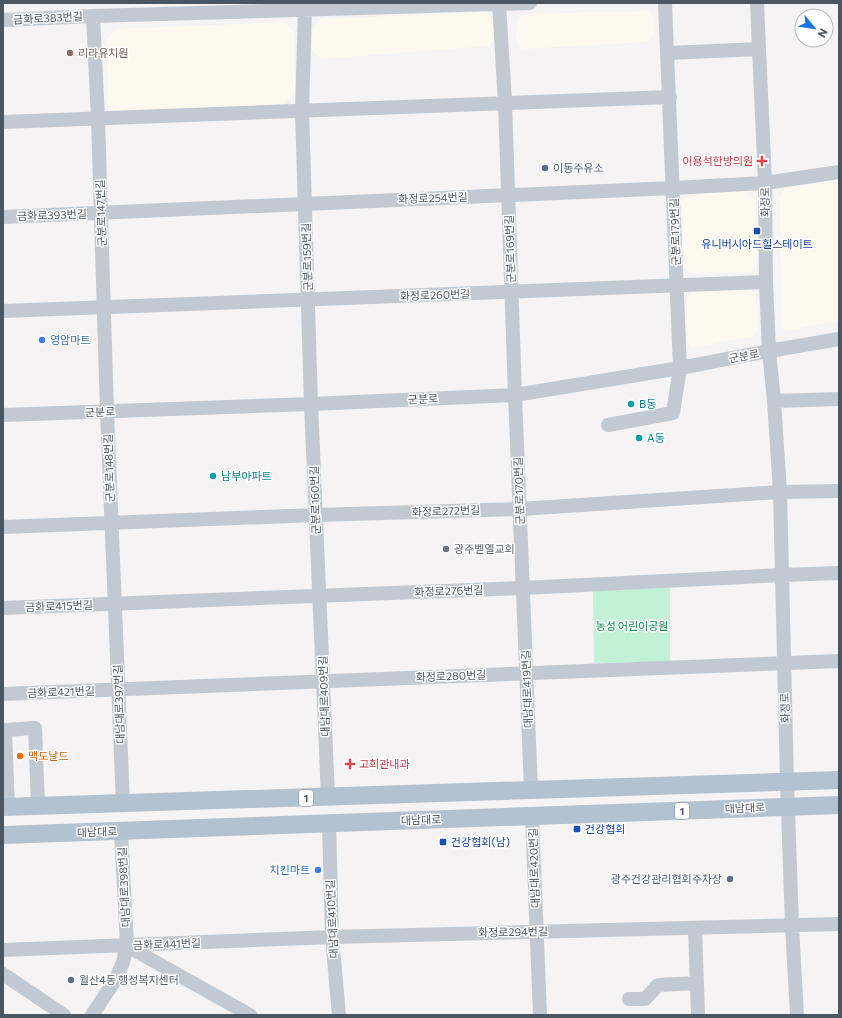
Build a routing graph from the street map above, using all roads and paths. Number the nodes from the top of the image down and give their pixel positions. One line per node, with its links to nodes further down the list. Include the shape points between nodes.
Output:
1 (530, 3): 4 (street, 금화로383번길)
2 (665, 3): 9 (street, 군분로179번길)
3 (757, 3): 8 (street, 화정로)
4 (499, 4): 5 (street, 금화로383번길); 11 (street, 군분로169번길)
5 (305, 9): 6 (street, 금화로383번길); 12 (street, 군분로159번길)
6 (93, 16): 7 (street, 금화로383번길); 13 (street, 군분로147번길)
7 (3, 20)
8 (759, 49): 9 (street); 16 (street, 화정로)
9 (668, 53): 10 (street, 군분로179번길)
10 (670, 97): 11 (street); 17 (street, 군분로179번길)
11 (505, 103): 12 (street); 18 (street, 군분로169번길)
12 (302, 111): 13 (street); 19 (street, 군분로159번길)
13 (98, 119): 14 (street); 20 (street, 군분로147번길)
14 (3, 122)
15 (839, 172): 16 (street, 화정로254번길)
16 (765, 183): 17 (street, 화정로254번길); 22 (street, 화정로)
17 (673, 188): 18 (street, 화정로254번길); 23 (street, 군분로179번길)
18 (508, 195): 19 (street, 화정로254번길); 24 (street, 군분로169번길)
19 (306, 204): 20 (street, 화정로254번길); 25 (street, 군분로159번길)
20 (101, 213): 21 (street, 금화로393번길); 26 (street, 군분로147번길)
21 (3, 217)
22 (766, 282): 23 (street, 화정로260번길); 29 (street, 화정로)
23 (677, 286): 24 (street, 화정로260번길); 30 (street, 군분로179번길)
24 (511, 292): 25 (street, 화정로260번길); 31 (street, 군분로169번길)
25 (309, 300): 26 (street, 화정로260번길); 34 (street, 군분로159번길)
26 (104, 307): 27 (street); 35 (street, 군분로147번길)
27 (3, 311)
28 (839, 339): 29 (street, 군분로)
29 (769, 351): 30 (street, 군분로); 33 (street, 화정로)
30 (680, 368): 31 (street, 군분로); 37 (street, 군분로179번길, via 673,413)
31 (515, 395): 34 (street, 군분로); 40 (street, 군분로170번길)
32 (839, 399): 33 (street)
33 (774, 401): 39 (street, 화정로)
34 (311, 404): 35 (street, 군분로); 41 (street, 군분로160번길)
35 (107, 412): 36 (street, 군분로); 42 (street, 군분로148번길)
36 (3, 415)
37 (608, 425)
38 (839, 491): 39 (street, 화정로272번길)
39 (780, 492): 40 (street, 화정로272번길); 45 (street, 화정로)
40 (520, 509): 41 (street, 화정로272번길); 46 (street, 군분로170번길)
41 (316, 515): 42 (street, 화정로272번길); 47 (street, 군분로160번길)
42 (112, 523): 43 (street); 48 (street, 군분로148번길)
43 (3, 528)
44 (839, 573): 45 (street, 화정로276번길)
45 (782, 574): 46 (street, 화정로276번길); 51 (street, 화정로)
46 (523, 588): 47 (street, 화정로276번길); 52 (street, 대남대로419번길)
47 (320, 596): 48 (street, 화정로276번길); 53 (street, 대남대로409번길)
48 (115, 604): 49 (street, 금화로415번길); 54 (street, 대남대로397번길)
49 (3, 608)
50 (839, 661): 51 (street, 화정로280번길)
51 (784, 663): 52 (street, 화정로280번길); 57 (street, 화정로)
52 (526, 674): 53 (street, 화정로280번길); 58 (street, 대남대로419번길)
53 (323, 681): 54 (street, 화정로280번길); 59 (street, 대남대로409번길)
54 (118, 689): 55 (street, 금화로421번길); 60 (street, 대남대로397번길)
55 (3, 694)
56 (839, 780): 57 (main road, 1)
57 (787, 781): 58 (main road, 1); 63 (street, 화정로)
58 (531, 790): 59 (main road, 1)
59 (328, 797): 60 (main road, 1)
60 (123, 804): 62 (main road, 1)
61 (839, 805): 63 (main road, 대남대로 / 1)
62 (38, 806): 64 (main road, 1); 64 (street, via 35,728 5,730)
63 (788, 806): 65 (main road, 대남대로 / 1); 70 (street, 화정로)
64 (5, 807)
65 (532, 816): 66 (main road, 대남대로 / 1); 72 (street, 대남대로420번길)
66 (329, 824): 67 (main road, 대남대로 / 1); 73 (street, 대남대로410번길)
67 (121, 831): 68 (main road, 대남대로 / 1); 74 (street, 대남대로398번길)
68 (3, 835)
69 (839, 924): 70 (street, 화정로294번길)
70 (792, 926): 71 (street, 화정로294번길); 85 (street, 화정로)
71 (694, 928): 72 (street, 화정로294번길); 77 (street)
72 (537, 931): 73 (street, 화정로294번길); 83 (street, 대남대로420번길)
73 (332, 937): 74 (street, 금화로441번길); 82 (street, 대남대로410번길)
74 (127, 945): 75 (street, 금화로441번길); 80 (street, 대남대로398번길, via 116,979); 81 (street)
75 (3, 950)
76 (3, 974): 79 (street)
77 (697, 983): 78 (street, via 658,985 645,999); 84 (street)
78 (629, 999)
79 (64, 1015)
80 (92, 1015)
81 (250, 1015)
82 (339, 1015)
83 (540, 1015)
84 (698, 1015)
85 (797, 1015)

